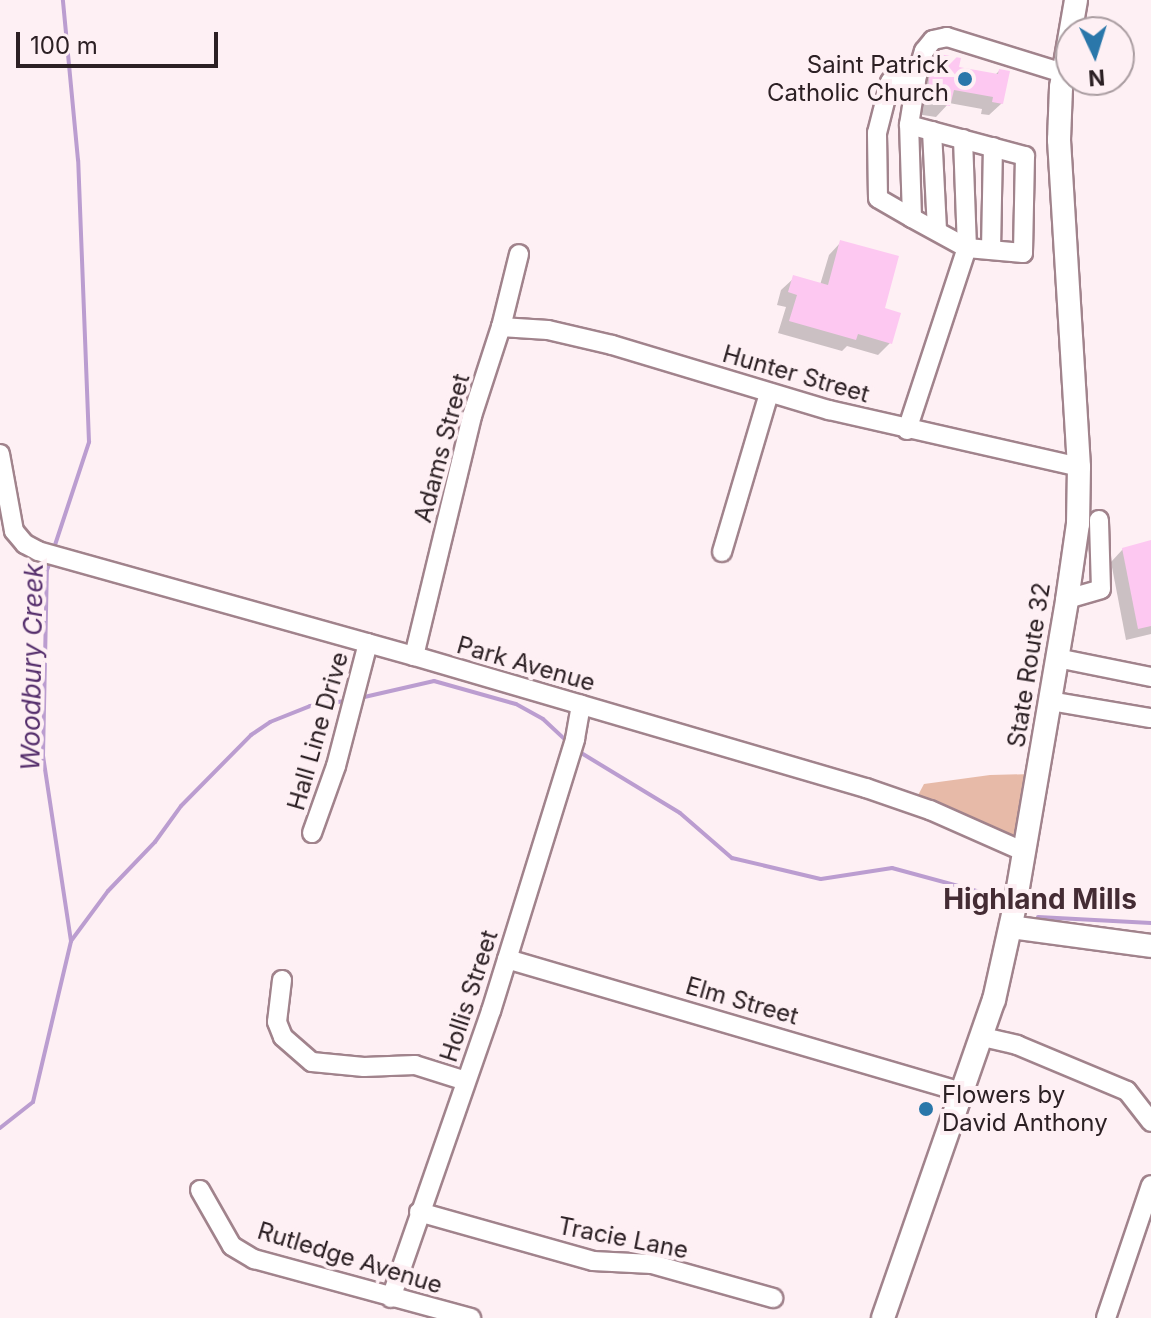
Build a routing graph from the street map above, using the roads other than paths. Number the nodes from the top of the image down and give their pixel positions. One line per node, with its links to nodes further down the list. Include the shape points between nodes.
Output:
1 (1055, 71): 2 (street, via 947,37 933,40 924,51)
2 (917, 75): 4 (street); 8 (street, via 895,76 890,82 877,133 878,198)
3 (1062, 96): 17 (main road, State Route 32, via 1059,140)
4 (909, 125): 5 (street); 8 (street)
5 (932, 131): 6 (street); 9 (street)
6 (963, 139): 7 (street); 10 (street)
7 (993, 147): 11 (street); 11 (street, via 1025,156 1023,253)
8 (912, 218): 9 (street)
9 (937, 230): 10 (street)
10 (967, 248): 11 (street); 15 (street)
11 (991, 250)
12 (519, 254): 13 (street, Adams Street)
13 (501, 327): 14 (street, Hunter Street, via 548,330 612,345); 22 (street, Adams Street, via 472,416)
14 (769, 393): 15 (street, Hunter Street); 19 (street)
15 (907, 430): 17 (street, Hunter Street)
16 (0, 454): 21 (street, Park Avenue, via 14,531 38,551)
17 (1079, 467): 20 (main road, State Route 32, via 1078,524)
18 (1099, 520): 20 (street, via 1101,589)
19 (722, 552)
20 (1067, 599): 23 (main road, State Route 32)
21 (368, 643): 22 (street, Park Avenue); 28 (street, Hall Line Drive)
22 (414, 656): 26 (street, Park Avenue)
23 (1057, 658): 24 (street); 25 (main road, State Route 32)
24 (1151, 677)
25 (1050, 701): 27 (street); 29 (main road, State Route 32)
26 (581, 705): 29 (street, Park Avenue, via 866,788); 32 (street, Hollis Street)
27 (1151, 718)
28 (312, 833)
29 (1025, 852): 30 (main road, State Route 32)
30 (1011, 927): 31 (main road); 34 (main road, State Route 32)
31 (1151, 946)
32 (507, 959): 35 (street, Hollis Street); 36 (street, Elm Street)
33 (282, 980): 35 (street, via 277,1022 283,1037 312,1062 415,1065)
34 (983, 1037): 36 (main road, State Route 32); 37 (street, via 1017,1045 1127,1091)
35 (466, 1081): 40 (street, Hollis Street)
36 (963, 1092): 44 (main road, State Route 32)
37 (1151, 1122)
38 (1151, 1185): 45 (street)
39 (200, 1190): 41 (street, Rutledge Avenue, via 232,1246 254,1259)
40 (419, 1212): 41 (street, Hollis Street); 42 (street, Tracie Lane, via 572,1256 652,1264)
41 (391, 1298): 43 (street, Rutledge Avenue)
42 (773, 1298)
43 (471, 1318)
44 (883, 1318)
45 (1106, 1318)

